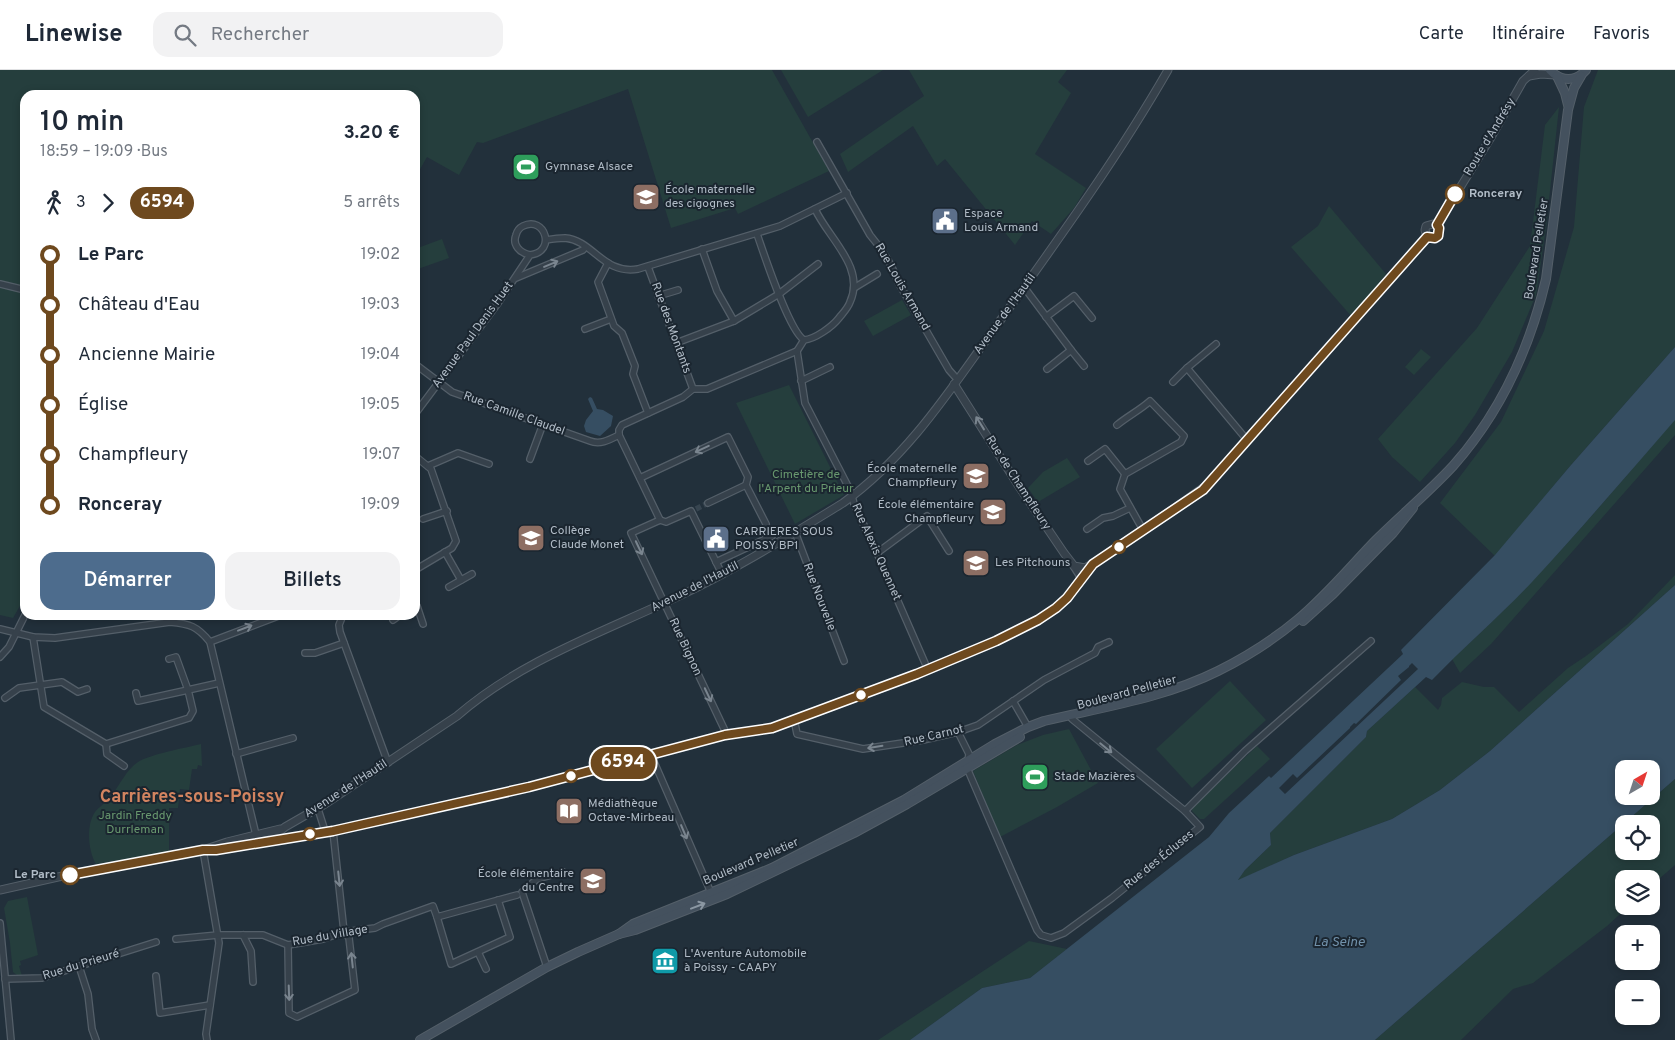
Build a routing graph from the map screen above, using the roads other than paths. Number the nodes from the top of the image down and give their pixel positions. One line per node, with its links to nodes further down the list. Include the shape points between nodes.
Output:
1 (1168, 70): 22 (street, Avenue de l'Hautil, via 1118,153)
2 (1535, 70): 5 (street, Route d'Andrésy)
3 (1583, 73): 4 (main road, via 1569,79); 6 (main road, Boulevard Pelletier, via 1574,88)
4 (1554, 74): 5 (street); 6 (main road, Boulevard Pelletier, via 1566,93)
5 (1528, 76): 52 (street, Route d'Andrésy, via 1437,225 1438,236 1427,237)
6 (1568, 110): 63 (main road, Boulevard Pelletier, via 1546,279 1526,345 1506,389 1484,425)
7 (818, 142): 8 (street, Rue Louis Armand)
8 (847, 193): 9 (street); 44 (street, Rue Louis Armand, via 870,235 894,269 898,282)
9 (815, 209): 10 (street); 21 (street, via 846,257)
10 (757, 234): 13 (street); 25 (street)
11 (546, 240): 12 (street, via 566,238); 14 (street, Avenue Paul Denis Huet, via 542,249); 14 (street, via 539,227 529,224 520,228 515,237 516,246)
12 (585, 247): 15 (street); 19 (street, one-way to 12)
13 (702, 249): 17 (street); 30 (street, via 716,291)
14 (530, 255): 19 (street, Avenue Paul Denis Huet)
15 (608, 263): 17 (street, via 629,271); 29 (street, via 598,282)
16 (818, 264): 25 (street)
17 (648, 267): 26 (street, Rue des Montants)
18 (877, 274): 21 (street)
19 (516, 278): 43 (street, Avenue Paul Denis Huet)
20 (0, 284): 23 (street)
21 (854, 288): 32 (street, via 850,303 836,322)
22 (1024, 288): 27 (street); 44 (street, Avenue de l'Hautil)
23 (20, 289)
24 (678, 290): 26 (street)
25 (779, 294): 30 (street); 32 (street, via 798,335)
26 (658, 296): 33 (street, Rue des Montants)
27 (1046, 317): 28 (street, via 1074,296); 35 (street)
28 (1092, 318)
29 (611, 319): 31 (street); 48 (street, via 622,332)
30 (734, 321): 33 (street)
31 (585, 329)
32 (804, 340): 36 (street)
33 (676, 343): 46 (street, Rue des Montants)
34 (1216, 344): 40 (street)
35 (1071, 350): 37 (street); 41 (street)
36 (797, 351): 42 (street, Rue Alexis Quennet); 46 (street, via 707,389)
37 (1084, 366)
38 (830, 367): 42 (street)
39 (420, 368): 43 (street, Rue Camille Claudel)
40 (1187, 368): 45 (street); 52 (street)
41 (1047, 369)
42 (801, 381): 61 (street, Rue Alexis Quennet, via 805,404)
43 (439, 382): 47 (street, Avenue Paul Denis Huet); 49 (street, Rue Camille Claudel, via 452,392)
44 (956, 382): 61 (street, Avenue de l'Hautil, via 898,456); 77 (street, Rue de Champfleury, one-way to 44, via 1020,488)
45 (1173, 382)
46 (693, 389): 48 (street)
47 (420, 407)
48 (648, 413): 51 (street, via 622,425)
49 (543, 424): 51 (street, Rue Camille Claudel, via 596,443); 54 (street)
50 (1117, 425): 58 (street, via 1150,401 1184,436 1182,442)
51 (619, 435): 59 (street)
52 (1246, 440): 70 (street, Route d'Andrésy, via 1203,490)
53 (420, 460): 57 (street)
54 (530, 460)
55 (1088, 461): 58 (street, via 1105,449)
56 (489, 464): 57 (street, via 458,453)
57 (428, 466): 65 (street)
58 (1125, 474): 64 (street, via 1120,489)
59 (640, 478): 60 (street, one-way to 59, via 748,477 728,437); 67 (street)
60 (746, 484): 62 (street); 68 (street)
61 (852, 497): 71 (street, Avenue de l'Hautil); 75 (street, Rue Alexis Quennet)
62 (708, 503)
63 (1416, 504): 111 (main road, Boulevard Pelletier, via 1409,516 1315,612 1247,660 1220,675 1166,696); 112 (main road, Boulevard Pelletier, via 1404,512 1300,617 1244,657 1193,683 1165,693)
64 (1130, 508): 69 (street, via 1103,518); 70 (street)
65 (447, 511): 66 (street); 74 (street, via 456,541)
66 (423, 519)
67 (660, 520): 76 (street, via 666,522 693,510); 85 (street, Rue Bignon, one-way to 85, via 631,533)
68 (766, 524)
69 (1087, 529)
70 (1143, 530): 78 (street, Route d'Andrésy)
71 (795, 532): 72 (street, Avenue de l'Hautil); 101 (street, Rue Nouvelle)
72 (775, 544): 76 (street, Avenue de l'Hautil, via 771,534); 81 (street, Avenue de l'Hautil)
73 (949, 551): 75 (street, via 927,516)
74 (445, 552): 79 (street); 82 (street)
75 (877, 553): 102 (street, Rue Alexis Quennet)
76 (716, 562): 81 (street)
77 (1072, 564): 78 (street, via 1081,568); 83 (street)
78 (1091, 565): 83 (street, Route d'Andrésy)
79 (420, 567)
80 (472, 574): 82 (street)
81 (722, 574): 85 (street, Avenue de l'Hautil)
82 (462, 580): 84 (street)
83 (1080, 580): 102 (street, Route d'Andrésy, via 1064,601 1038,620)
84 (449, 587)
85 (664, 603): 114 (street, Rue Bignon, one-way to 114); 119 (street, Avenue de l'Hautil, via 523,671 476,699 457,716)
86 (420, 615): 90 (street)
87 (22, 620): 92 (street)
88 (258, 620): 95 (street, one-way to 88)
89 (341, 620): 97 (street, via 339,625)
90 (423, 624)
91 (0, 629): 92 (street)
92 (16, 632): 93 (street); 99 (street)
93 (33, 637): 95 (street, via 55,638 170,622 187,624 202,632); 104 (street)
94 (1371, 641): 123 (street, Rue des Écluses, via 1246,751)
95 (210, 642): 103 (street)
96 (1108, 642): 109 (street, Rue Carnot)
97 (344, 643): 98 (street); 119 (street)
98 (305, 653)
99 (0, 657)
100 (169, 659): 106 (street, via 176,657)
101 (844, 661)
102 (928, 670): 110 (street, Route d'Andrésy)
103 (219, 683): 106 (street); 117 (street)
104 (40, 684): 105 (street, via 62,682 78,692); 108 (street, via 19,688); 116 (street, via 44,707)
105 (87, 689)
106 (188, 690): 107 (street, via 138,701); 116 (street, via 193,711 189,718)
107 (136, 693)
108 (6, 698)
109 (1013, 701): 112 (street); 113 (street, Rue Carnot, via 978,724)
110 (794, 719): 113 (street, Rue Carnot, one-way to 110, via 863,749 797,734); 114 (street, Route d'Andrésy, via 772,728)
111 (1072, 719): 120 (main road, Boulevard Pelletier, via 1030,732); 123 (street, one-way to 123)
112 (1028, 727): 120 (main road, Boulevard Pelletier, via 995,744)
113 (958, 732): 120 (street, Rue des Écluses, via 969,754)
114 (727, 735): 118 (street, Route d'Andrésy)
115 (293, 738): 117 (street)
116 (106, 744): 121 (street, via 107,754)
117 (236, 754): 126 (street)
118 (651, 755): 125 (street, Route d'Andrésy, via 529,787); 132 (street, one-way to 132)
119 (388, 763): 122 (street, Avenue de l'Hautil)
120 (967, 765): 123 (street, Rue des Écluses, via 1037,930 1051,938 1064,933 1112,898 1200,827); 132 (main road, Boulevard Pelletier, via 854,833 746,886)
121 (124, 766)
122 (318, 809): 124 (street, Avenue de l'Hautil); 125 (street)
123 (1185, 811)
124 (285, 827): 126 (street); 127 (street)
125 (329, 831): 127 (street, Route d'Andrésy); 136 (street, one-way to 136)
126 (256, 836): 128 (street)
127 (268, 841): 128 (street, Route d'Andrésy)
128 (203, 850): 130 (street); 137 (street)
129 (563, 872): 144 (street, via 537,879 522,892)
130 (0, 890)
131 (518, 895): 133 (street)
132 (712, 896): 144 (main road, Boulevard Pelletier)
133 (498, 900): 134 (street); 142 (street, via 510,937)
134 (437, 917): 136 (street, Rue du Village, via 433,906 375,928); 142 (street, via 451,964)
135 (0, 923): 147 (street)
136 (344, 932): 141 (street, Rue du Village); 141 (street, one-way to 136, via 290,1013 296,1017 354,990 349,938)
137 (218, 935): 138 (street, Rue du Village); 139 (street, Rue du Village); 149 (street)
138 (243, 935): 141 (street, Rue du Village, via 263,935); 148 (street, via 251,951)
139 (176, 939)
140 (156, 942): 143 (street, Rue du Prieuré)
141 (288, 945)
142 (478, 952): 145 (street)
143 (79, 966): 147 (street, Rue du Prieuré, via 42,978); 151 (street, via 88,994)
144 (547, 968): 153 (main road, Boulevard Pelletier)
145 (486, 969)
146 (156, 976): 149 (street, via 160,1013)
147 (5, 979): 150 (street)
148 (252, 982)
149 (210, 1005): 152 (street)
150 (11, 1040)
151 (96, 1040)
152 (207, 1040)
153 (420, 1040)

